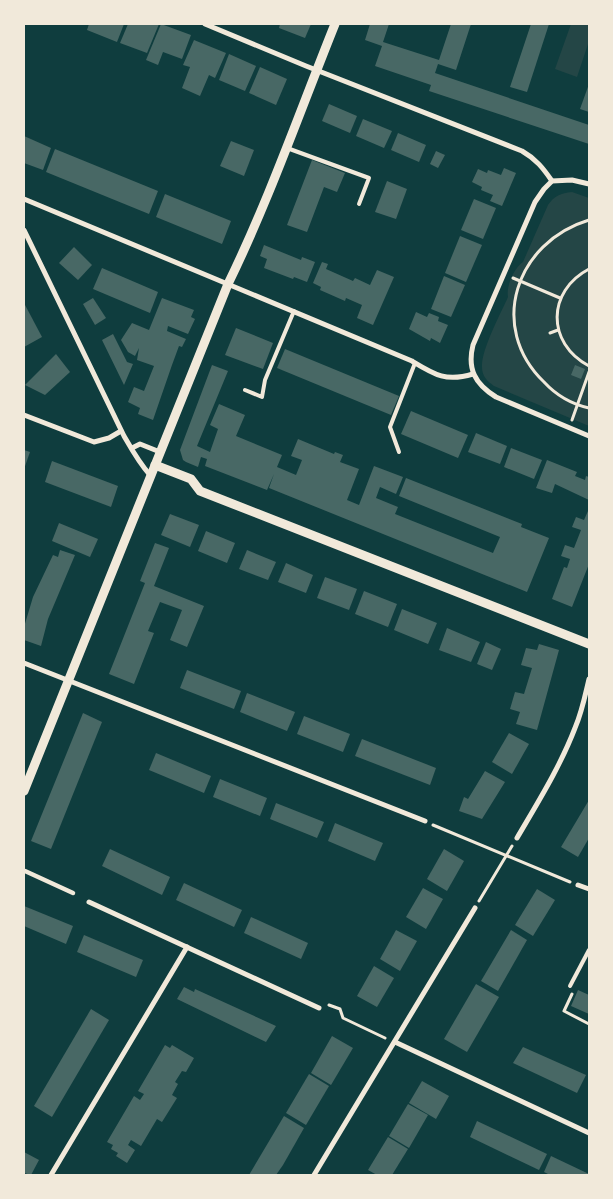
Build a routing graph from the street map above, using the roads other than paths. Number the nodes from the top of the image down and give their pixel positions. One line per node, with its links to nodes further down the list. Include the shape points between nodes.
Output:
1 (204, 24): 3 (street)
2 (334, 24): 3 (street)
3 (316, 71): 4 (street); 5 (street, via 522,151 542,165)
4 (287, 148): 8 (lane, via 369,178); 10 (street)
5 (552, 181): 6 (street, via 572,180); 13 (street, via 535,202 472,345 470,361)
6 (589, 184)
7 (24, 199): 10 (street)
8 (359, 204)
9 (24, 230): 16 (street)
10 (228, 284): 11 (street); 19 (street)
11 (294, 311): 12 (street); 14 (lane, via 265,380 262,397)
12 (415, 363): 13 (street, via 449,378); 20 (lane, via 390,427)
13 (473, 374): 17 (street, via 496,397)
14 (245, 390)
15 (24, 415): 16 (street, via 94,442)
16 (121, 431): 18 (street)
17 (589, 436)
18 (132, 448): 19 (street, via 140,444); 22 (street, via 134,456)
19 (160, 452): 21 (street)
20 (399, 452)
21 (155, 465): 22 (street); 23 (street, via 191,479 200,491)
22 (150, 475): 26 (street)
23 (589, 644)
24 (24, 664): 26 (street)
25 (589, 680): 29 (street, via 575,729 555,773)
26 (69, 682): 27 (street); 28 (street)
27 (24, 791)
28 (425, 822)
29 (517, 838)
30 (24, 871): 33 (street)
31 (578, 885): 32 (street)
32 (589, 889)
33 (73, 893)
34 (89, 902): 36 (street)
35 (475, 908): 40 (street)
36 (187, 947): 39 (street); 42 (street)
37 (589, 950): 38 (lane)
38 (570, 986)
39 (318, 1008)
40 (395, 1042): 41 (street); 43 (street)
41 (589, 1134)
42 (50, 1175)
43 (314, 1175)

